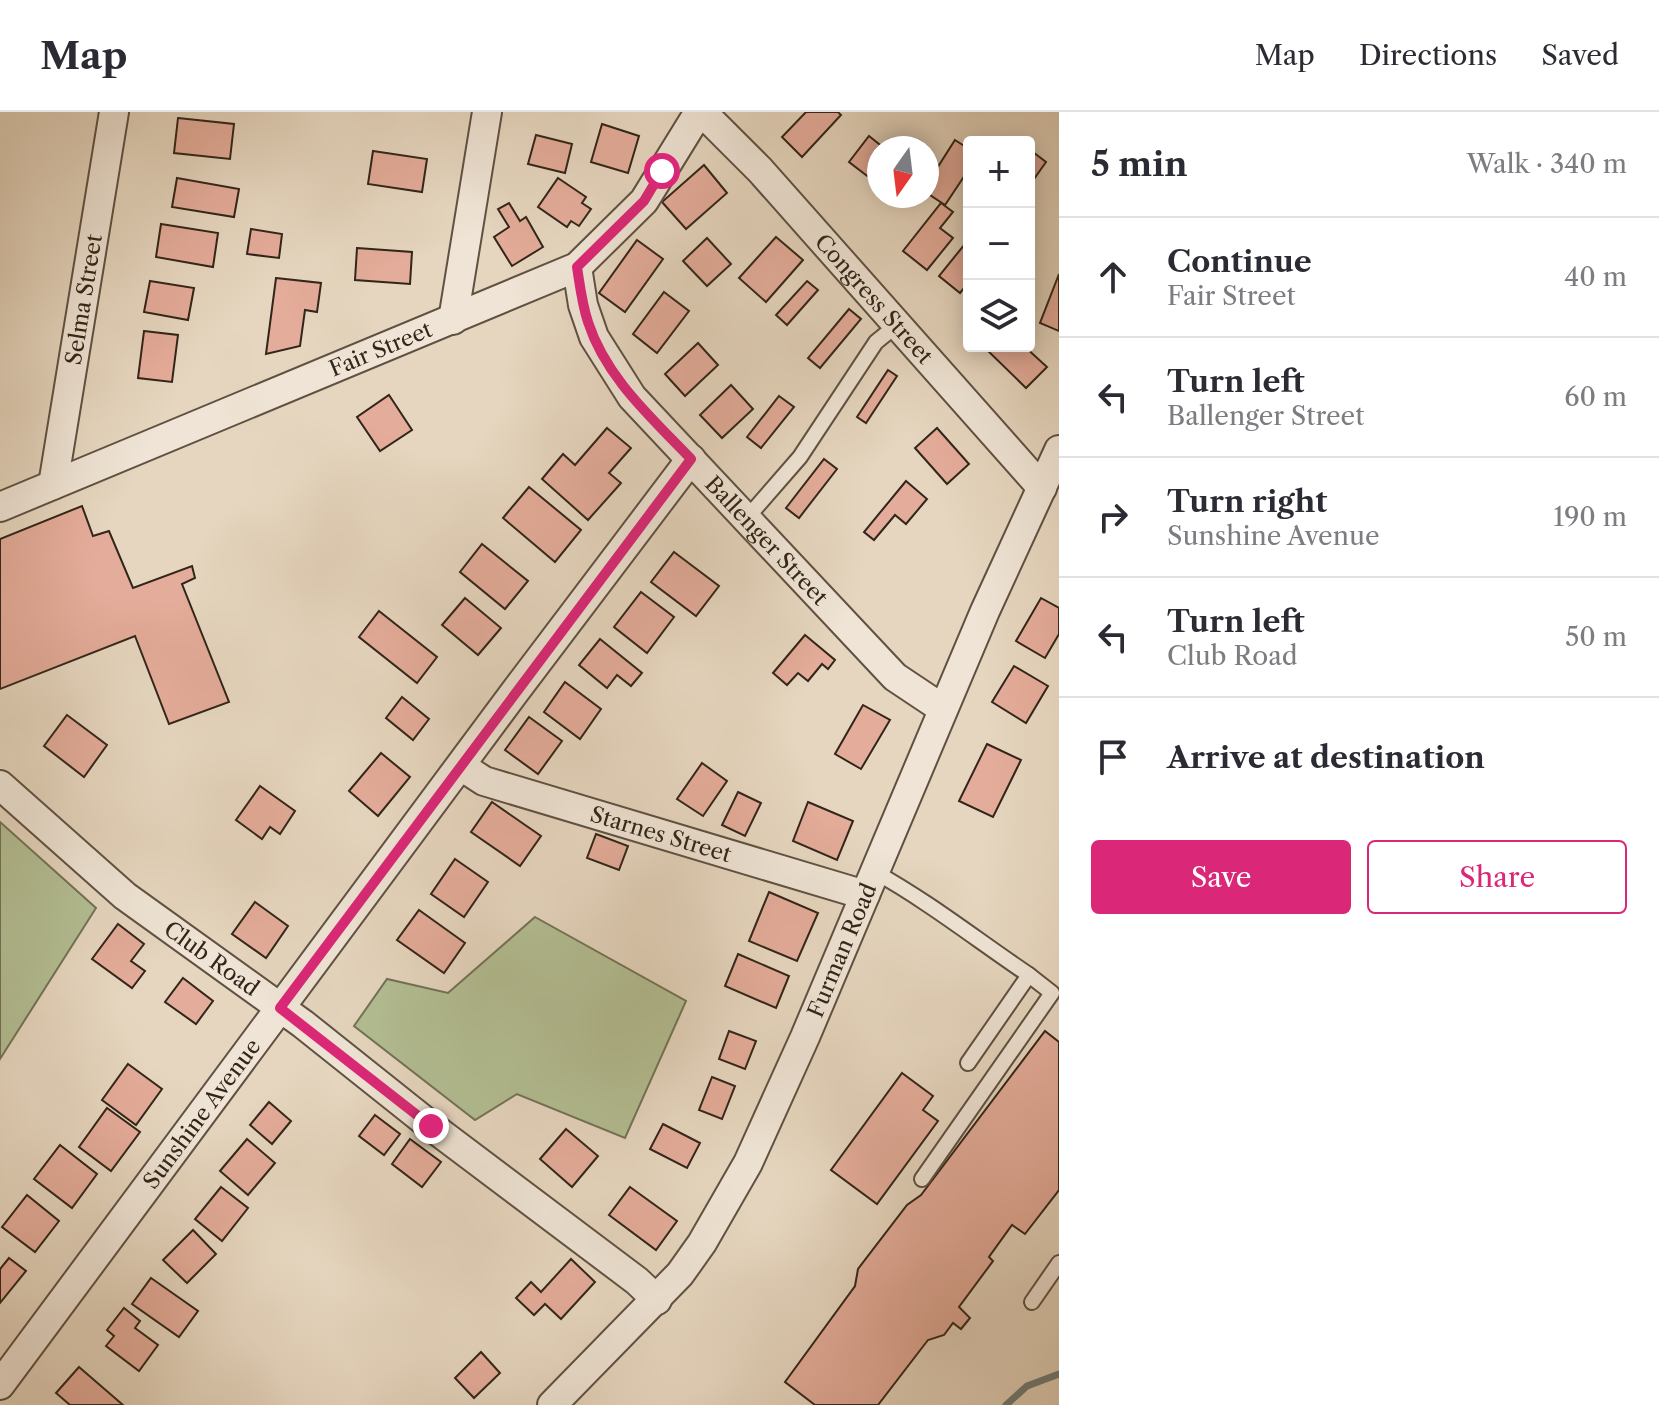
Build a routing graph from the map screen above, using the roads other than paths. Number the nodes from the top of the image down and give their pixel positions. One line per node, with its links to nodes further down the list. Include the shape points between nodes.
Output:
1 (114, 112): 9 (street, Selma Street)
2 (487, 112): 5 (street)
3 (701, 112): 4 (street, Fair Street, via 644,201); 6 (street, Congress Street, via 760,170)
4 (577, 267): 5 (street, Fair Street); 8 (street, Ballenger Street, via 588,323 615,374)
5 (453, 320): 9 (street, Fair Street)
6 (897, 325): 10 (street, Congress Street); 12 (lane, via 876,342 800,457)
7 (1059, 450): 10 (street, Furman Road)
8 (691, 459): 12 (street, Ballenger Street); 14 (street, Sunshine Avenue)
9 (53, 485): 11 (street, Fair Street)
10 (1042, 488): 13 (street, Furman Road)
11 (0, 507)
12 (746, 519): 13 (street, Ballenger Street, via 895,677)
13 (943, 709): 16 (street, Furman Road)
14 (461, 766): 16 (street, Starnes Street, via 484,781); 19 (street, Sunshine Avenue)
15 (0, 785): 19 (street, Club Road, via 125,896)
16 (870, 884): 17 (lane, via 923,899); 23 (street, Furman Road, via 748,1163 702,1243)
17 (1029, 975): 18 (lane); 20 (lane)
18 (1056, 998): 21 (lane)
19 (280, 1008): 23 (street, Club Road); 25 (street, Sunshine Avenue)
20 (968, 1063)
21 (922, 1179)
22 (1059, 1263): 24 (lane)
23 (657, 1300): 26 (street, Furman Road)
24 (1032, 1302)
25 (0, 1385)
26 (552, 1405)

